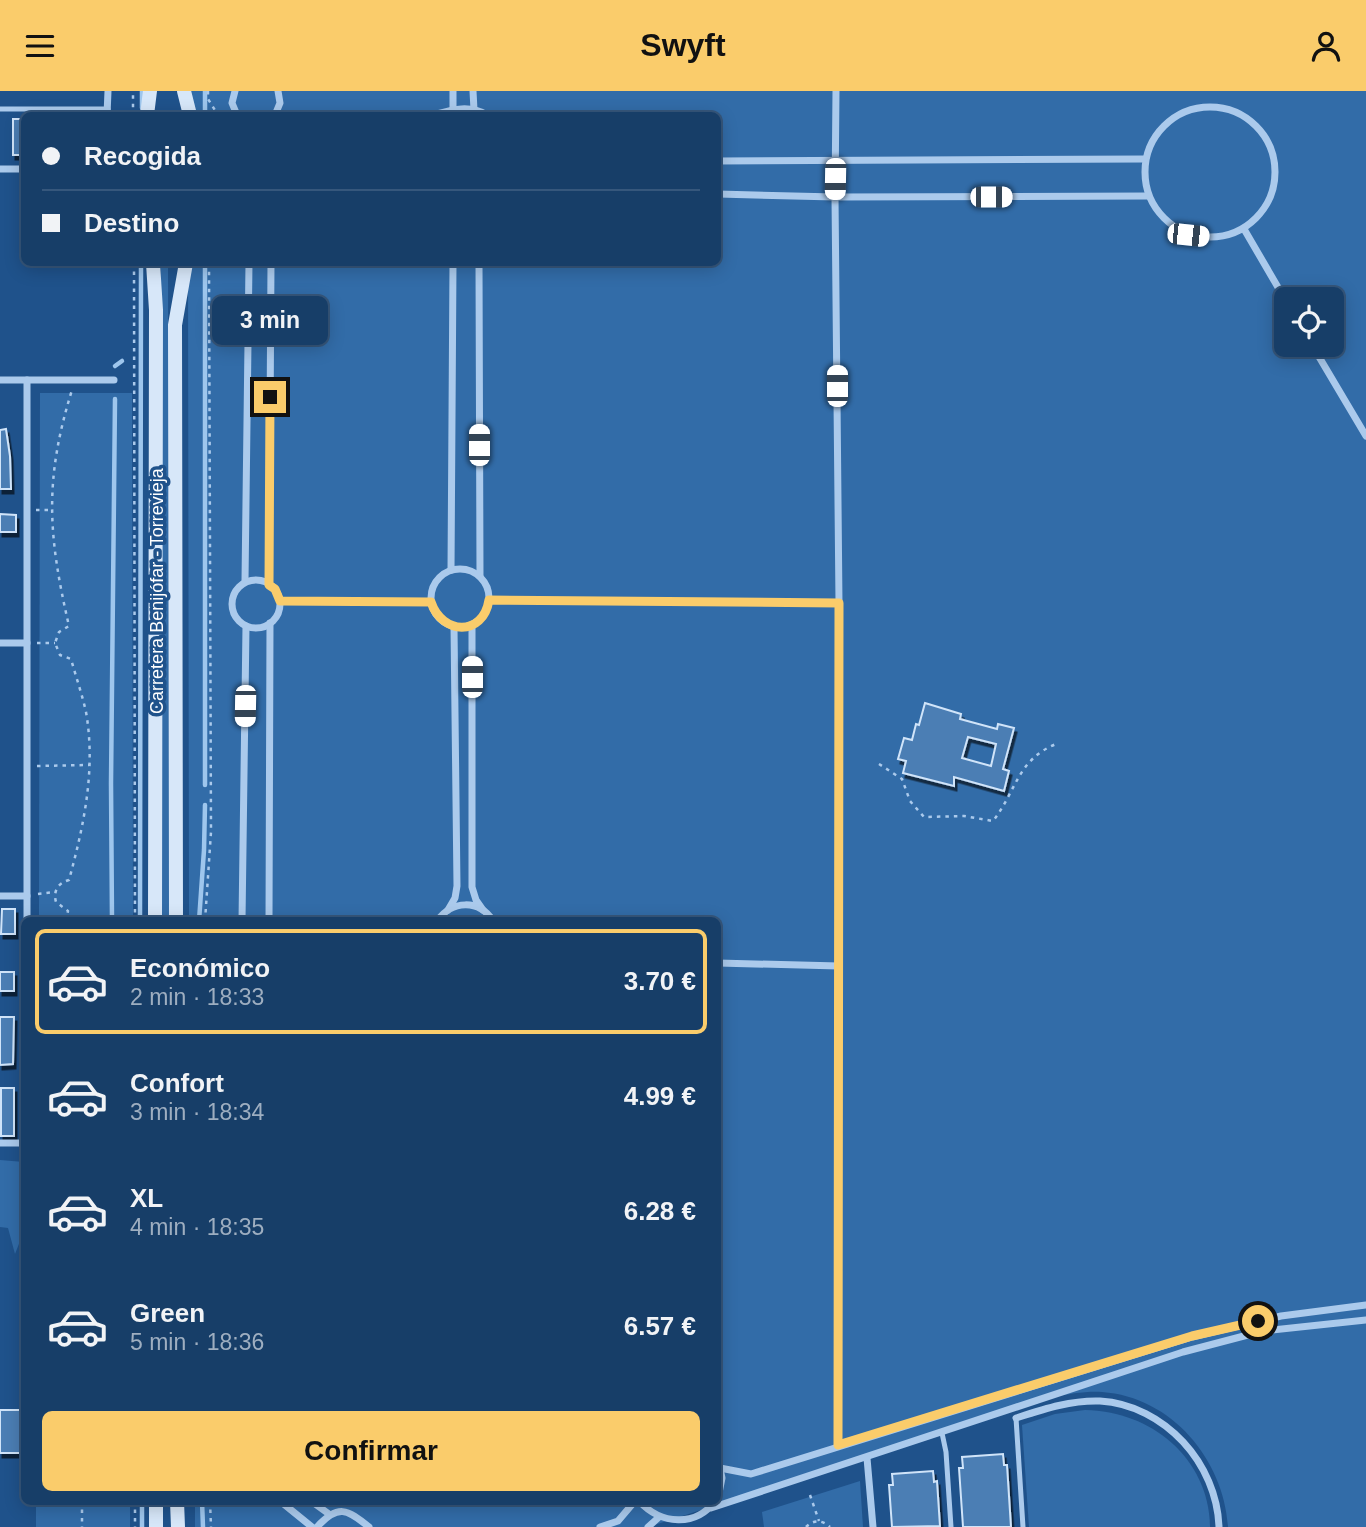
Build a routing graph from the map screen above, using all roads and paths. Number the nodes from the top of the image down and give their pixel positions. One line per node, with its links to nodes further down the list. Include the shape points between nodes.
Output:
1 (107, 91): 14 (street)
2 (133, 91): 15 (path)
3 (150, 91): 16 (main road)
4 (184, 91): 17 (main road)
5 (208, 91): 18 (path)
6 (235, 91): 19 (street)
7 (278, 91): 20 (street)
8 (453, 91): 12 (street)
9 (473, 91): 13 (street)
10 (836, 91): 25 (street)
11 (0, 110): 14 (lane)
12 (453, 110): 13 (street); 21 (street)
13 (474, 110): 22 (street)
14 (107, 112)
15 (132, 112)
16 (147, 112)
17 (189, 112)
18 (216, 112)
19 (236, 112)
20 (276, 112)
21 (445, 112)
22 (479, 112)
23 (1144, 159): 25 (street); 29 (street); 31 (street, via 1161,126 1194,107 1231,109 1262,130 1277,165 1270,202)
24 (721, 161): 25 (street)
25 (835, 162): 30 (street)
26 (0, 169): 27 (street)
27 (21, 169)
28 (721, 194): 30 (street)
29 (1147, 196): 30 (street); 31 (street, via 1164,221 1188,235 1217,239)
30 (835, 197): 54 (street)
31 (1244, 229): 40 (street)
32 (134, 266): 73 (path)
33 (153, 266): 74 (main road, Carretera Benijófar - Torrevieja)
34 (186, 266): 75 (main road, Carretera Benijófar - Torrevieja, via 176,325)
35 (209, 266): 76 (path, via 211,832)
36 (249, 266): 49 (street)
37 (271, 266): 50 (street)
38 (453, 266): 47 (street)
39 (479, 266): 48 (street)
40 (1278, 287)
41 (1319, 357): 46 (street)
42 (0, 380): 43 (street)
43 (27, 380): 44 (street); 60 (street)
44 (76, 380): 45 (street); 61 (path, via 57,447 51,494 52,536 69,627 59,632)
45 (114, 380)
46 (1366, 436)
47 (451, 570): 48 (street); 53 (street, via 437,579)
48 (480, 575): 51 (street)
49 (245, 581): 50 (street); 57 (street, via 233,595 232,607 236,619)
50 (269, 585): 52 (street)
51 (489, 600): 54 (street); 56 (street, via 482,618)
52 (280, 601): 53 (street); 55 (street)
53 (431, 602): 58 (street, via 443,622)
54 (839, 603): 82 (street)
55 (270, 623): 57 (street, via 259,628); 78 (street)
56 (472, 625): 58 (street); 70 (street, via 472,887)
57 (246, 626): 77 (street)
58 (454, 627): 69 (street, via 457,886)
59 (0, 643): 60 (street)
60 (27, 643): 61 (path); 65 (street)
61 (55, 643): 64 (path, via 60,655 71,659 75,672 85,711)
62 (1056, 744): 63 (path, via 1027,762 993,821 924,817 910,801 902,779)
63 (879, 764)
64 (89, 765): 65 (path); 66 (path, via 80,839 69,880)
65 (27, 766): 68 (street)
66 (55, 892): 68 (path); 72 (path, via 59,906 68,911)
67 (0, 896): 68 (street)
68 (27, 896): 71 (street)
69 (448, 910): 70 (street, via 458,904); 79 (street)
70 (483, 910): 80 (street)
71 (27, 917)
72 (67, 917)
73 (135, 917)
74 (155, 917)
75 (176, 917)
76 (205, 917)
77 (242, 917)
78 (269, 917)
79 (441, 917)
80 (490, 917)
81 (721, 963): 82 (street)
82 (838, 966): 89 (street)
83 (0, 1143): 84 (street)
84 (21, 1143)
85 (1366, 1305): 89 (street, via 1281,1316 1192,1336)
86 (1366, 1320): 88 (street, via 1263,1331 1223,1341)
87 (1016, 1418): 120 (lane); 121 (street, via 1085,1401 1118,1403 1146,1413 1179,1437 1199,1462 1213,1490)
88 (942, 1433): 90 (street); 119 (lane)
89 (838, 1445): 91 (street, via 751,1474)
90 (867, 1458): 93 (street); 118 (street)
91 (721, 1465)
92 (810, 1495): 106 (path)
93 (721, 1500)
94 (82, 1505): 107 (path)
95 (135, 1505): 108 (path)
96 (156, 1505): 109 (main road)
97 (177, 1505): 110 (main road)
98 (210, 1505): 111 (path)
99 (285, 1505): 112 (street)
100 (317, 1505): 104 (street)
101 (633, 1505): 114 (street, via 618,1521)
102 (641, 1505): 105 (street)
103 (712, 1505): 105 (street, via 698,1518 683,1523)
104 (329, 1514): 112 (street); 113 (street, via 345,1511)
105 (659, 1518): 115 (street)
106 (819, 1521): 116 (path); 117 (path)
107 (82, 1527)
108 (135, 1527)
109 (156, 1527)
110 (178, 1527)
111 (211, 1527)
112 (314, 1527)
113 (369, 1527)
114 (600, 1527)
115 (648, 1527)
116 (806, 1527)
117 (830, 1527)
118 (873, 1527)
119 (951, 1527)
120 (1023, 1527)
121 (1219, 1527)

